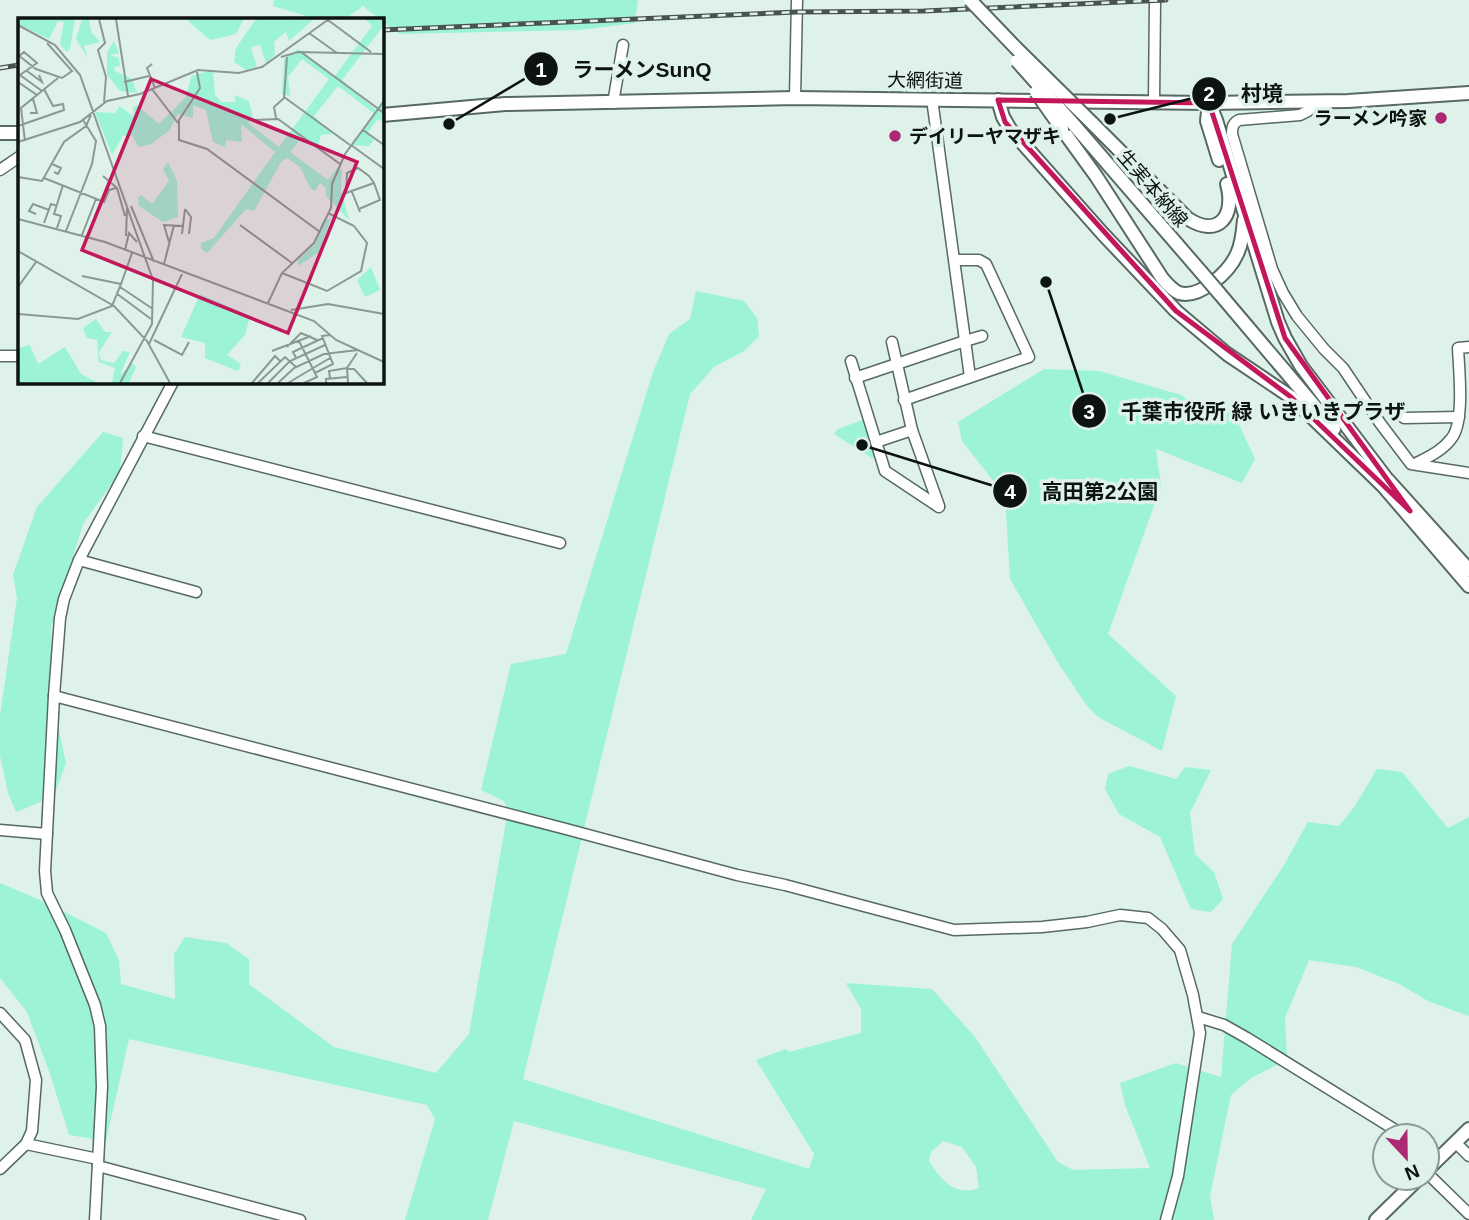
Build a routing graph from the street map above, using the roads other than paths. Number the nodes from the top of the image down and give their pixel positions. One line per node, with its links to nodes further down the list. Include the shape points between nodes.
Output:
1 (797, 0): 7 (street)
2 (965, 0): 15 (main road, bridge)
3 (970, 0): 13 (main road, bridge, via 1187,218 1202,226 1225,218 1230,195 1207,121)
4 (1155, 0): 11 (street)
5 (623, 45): 12 (street)
6 (1469, 93): 10 (main road, 大網街道)
7 (795, 98): 8 (main road, 大網街道); 12 (main road, 大網街道)
8 (932, 99): 9 (main road, 大網街道); 21 (street)
9 (998, 100): 11 (main road, 大網街道); 41 (main road, via 1010,129 1177,312 1227,354 1279,387)
10 (1318, 101): 13 (main road, 大網街道); 39 (street, via 1300,115 1239,120 1232,134 1283,293)
11 (1154, 102): 13 (main road, 大網街道)
12 (613, 103): 14 (main road, 大網街道, via 505,104)
13 (1209, 103): 20 (main road)
14 (383, 115)
15 (1069, 128): 20 (main road, via 1162,278 1176,292 1199,291 1227,269 1237,254); 41 (main road, 生実本納線, bridge)
16 (0, 133): 17 (main road)
17 (18, 133)
18 (18, 158): 19 (street)
19 (0, 170)
20 (1245, 217): 41 (main road, via 1285,338)
21 (955, 260): 23 (street); 30 (street, via 986,264 1029,357)
22 (982, 336): 23 (street)
23 (965, 341): 29 (street); 30 (street)
24 (892, 342): 29 (street)
25 (1469, 347): 34 (street, via 1458,348)
26 (0, 356): 27 (street)
27 (18, 356)
28 (851, 361): 31 (street)
29 (896, 364): 31 (street); 33 (street)
30 (970, 377): 33 (street)
31 (855, 378): 38 (street)
32 (172, 383): 37 (street)
33 (904, 400): 36 (street)
34 (1459, 417): 35 (street); 39 (street, via 1450,441)
35 (1404, 418)
36 (912, 430): 38 (street); 38 (street, via 939,507 885,471)
37 (143, 436): 42 (street); 43 (street)
38 (876, 442)
39 (1415, 464): 40 (street)
40 (1469, 472)
41 (1384, 481): 44 (main road, 生実本納線); 45 (main road, 生実本納線)
42 (560, 543)
43 (79, 560): 46 (street); 47 (street, via 62,609)
44 (1469, 570)
45 (1469, 586)
46 (196, 592)
47 (54, 696): 49 (street); 51 (street, via 954,930 1042,927 1120,915 1148,918 1180,950)
48 (0, 830): 49 (street)
49 (47, 834): 58 (street, via 47,893 100,1026)
50 (0, 1013): 55 (street, via 26,1040 36,1080 32,1131)
51 (1198, 1017): 52 (street, via 1247,1038); 65 (street, via 1191,1099)
52 (1382, 1122)
53 (1469, 1129): 54 (main road)
54 (1455, 1142): 56 (main road); 57 (street)
55 (26, 1144): 58 (street); 59 (street)
56 (1441, 1156)
57 (1469, 1156)
58 (98, 1162): 63 (street); 64 (street)
59 (0, 1169)
60 (1441, 1185): 62 (street)
61 (1405, 1192): 66 (main road)
62 (1469, 1214)
63 (95, 1220)
64 (300, 1220)
65 (1166, 1220)
66 (1376, 1220)

